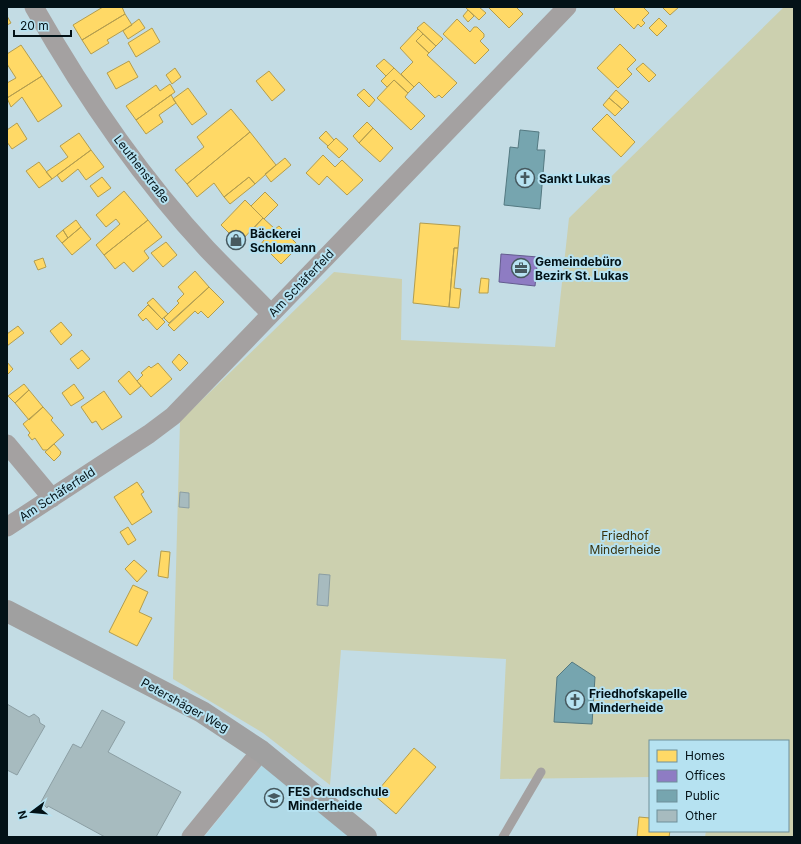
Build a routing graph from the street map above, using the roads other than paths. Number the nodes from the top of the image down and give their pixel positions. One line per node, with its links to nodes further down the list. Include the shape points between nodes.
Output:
1 (34, 7): 3 (street, Leuthenstraße, via 88,96 127,151 207,248)
2 (567, 7): 3 (street, Am Schäferfeld)
3 (271, 314): 5 (street, Am Schäferfeld, via 173,416)
4 (7, 444): 5 (street)
5 (52, 498): 6 (street, Am Schäferfeld)
6 (7, 527)
7 (7, 611): 8 (street, Petershäger Weg, via 202,712)
8 (261, 751): 10 (street); 11 (street, Petershäger Weg)
9 (541, 772): 12 (lane)
10 (191, 837)
11 (366, 837)
12 (503, 837)

